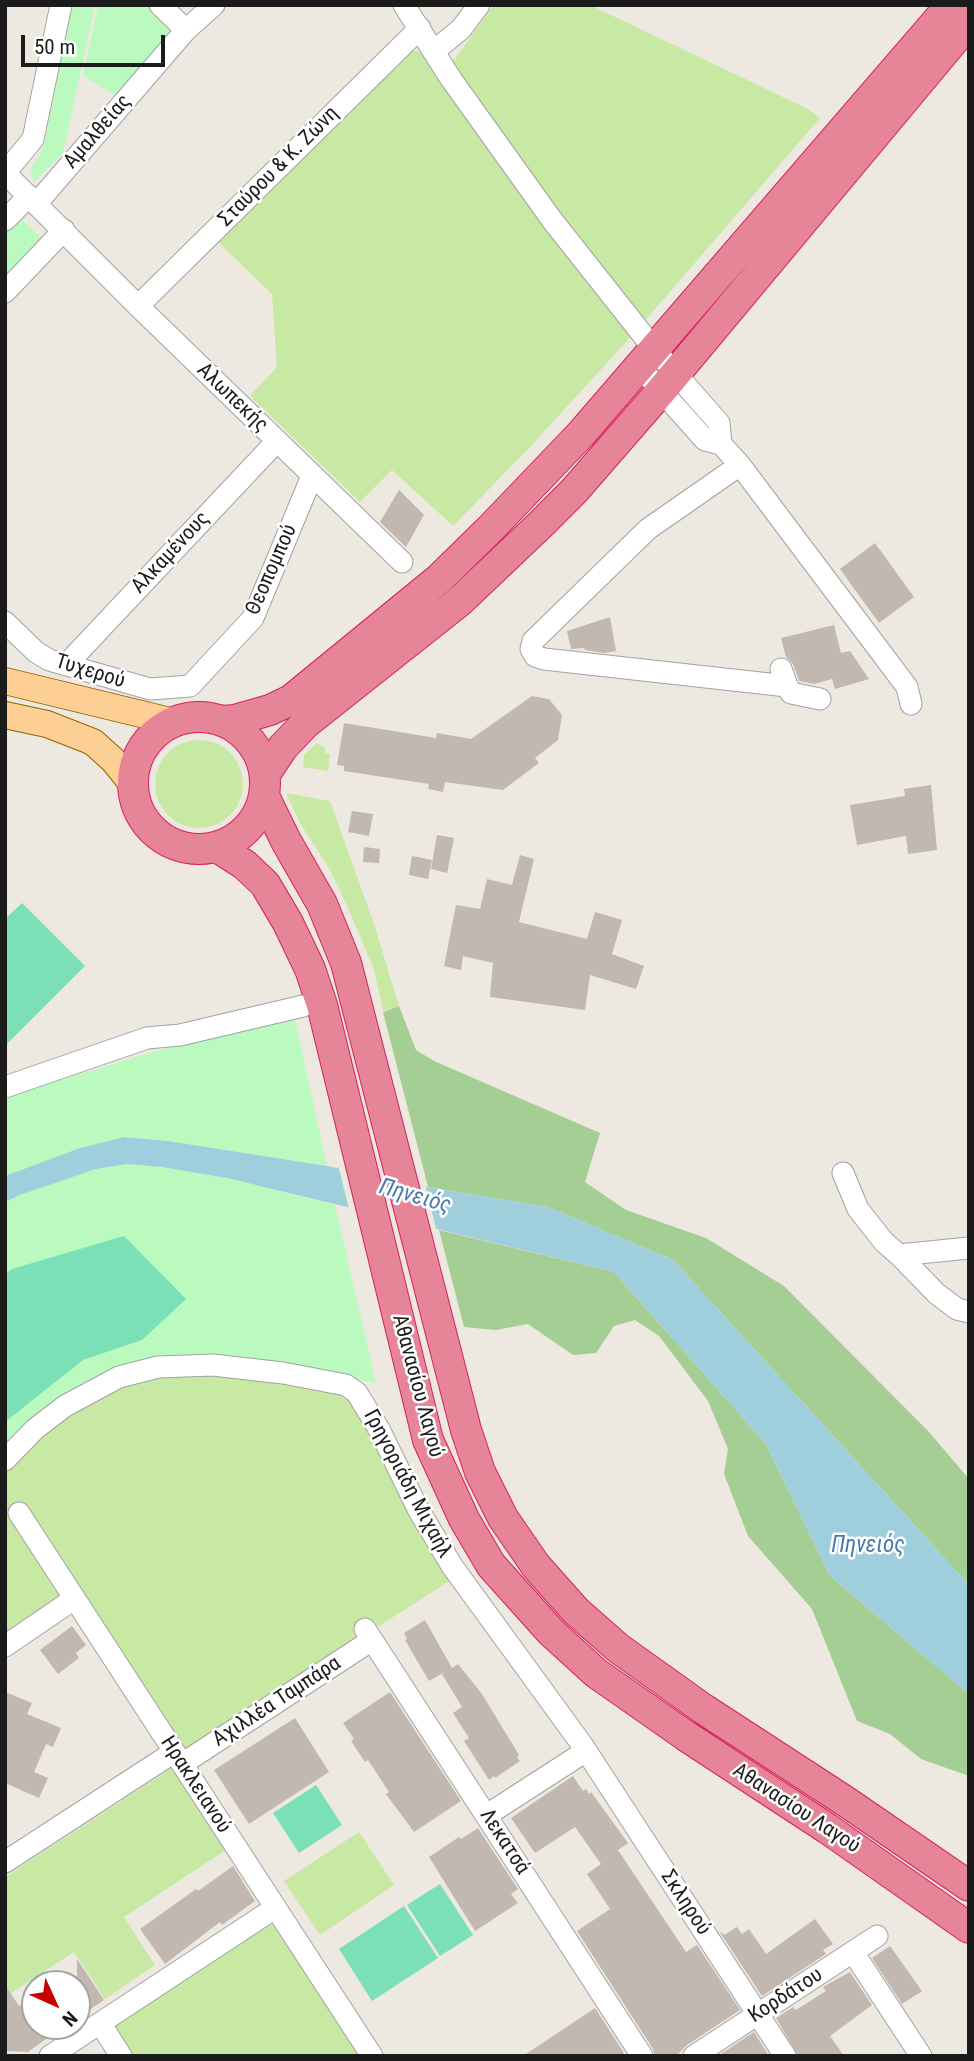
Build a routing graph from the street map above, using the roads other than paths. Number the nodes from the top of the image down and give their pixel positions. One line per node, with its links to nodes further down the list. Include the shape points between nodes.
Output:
1 (61, 5): 11 (street, via 33,139)
2 (160, 5): 9 (street)
3 (214, 5): 9 (street, Αμαλθείας)
4 (404, 5): 8 (street)
5 (480, 5): 10 (street, via 461,29)
6 (951, 5): 17 (highway)
7 (969, 22): 18 (highway)
8 (420, 28): 10 (street); 16 (street, Σταύρου & Κ. Ζώνη)
9 (186, 30): 12 (street, Αμαλθείας)
10 (434, 51): 17 (street)
11 (5, 173): 12 (street, Αλωπεκής)
12 (33, 199): 13 (street, Αμαλθείας); 14 (street, Αλωπεκής)
13 (5, 220)
14 (64, 230): 15 (street); 16 (street, Αλωπεκής)
15 (5, 292)
16 (138, 306): 19 (street, Αλωπεκής)
17 (647, 358): 18 (street); 30 (highway, via 519,500 412,601 290,700 270,710)
18 (669, 382): 20 (street, via 705,440 721,444); 33 (highway, via 541,524 432,624 306,723 283,747)
19 (277, 441): 21 (street, Αλωπεκής); 24 (street, Αλκαμένους)
20 (740, 466): 27 (street, via 648,529 533,641 531,649 544,659 784,678 791,693); 28 (street, via 906,687)
21 (312, 476): 22 (street, Αλωπεκής); 26 (street, Θεοπομπού, via 253,618)
22 (402, 562)
23 (5, 622): 24 (street, Τυχερού, via 44,658)
24 (66, 665): 26 (street, Τυχερού, via 150,689)
25 (5, 681): 31 (main road)
26 (190, 686)
27 (820, 699)
28 (911, 704)
29 (5, 715): 32 (main road, via 47,724 93,742)
30 (222, 721): 31 (highway, via 198,717); 33 (highway, via 250,740 261,760)
31 (174, 722): 32 (highway, via 145,746)
32 (133, 785): 34 (highway, via 139,813 159,836 186,849)
33 (265, 785): 34 (highway, via 250,826); 50 (highway, Αθανασίου Λαγού, via 331,923 357,1000 466,1430 503,1518 536,1566 576,1611 618,1648)
34 (216, 847): 35 (highway, Αθανασίου Λαγού, via 253,871 275,897 304,955)
35 (313, 1006): 36 (street, via 147,1038); 52 (highway, Αθανασίου Λαγού, via 428,1440 491,1565 523,1604 596,1673)
36 (5, 1087)
37 (843, 1172): 39 (street, via 858,1209)
38 (969, 1248): 39 (street)
39 (899, 1255): 40 (street, via 937,1294)
40 (969, 1312)
41 (5, 1460): 46 (street, Γρηγοριάδη Μιχαήλ, via 65,1406 119,1377 158,1367 213,1364 346,1385 366,1406 452,1566)
42 (19, 1514): 43 (street, Ηρακλειανού)
43 (74, 1599): 45 (street); 47 (street, Ηρακλειανού)
44 (369, 1634): 47 (street, Αχιλλέα Ταμπάρα); 48 (street, Λεκατσά)
45 (5, 1646)
46 (586, 1751): 48 (street); 55 (street, Σκληρού)
47 (178, 1758): 49 (street, Αχιλλέα Ταμπάρα); 51 (street, Ηρακλειανού)
48 (487, 1815): 60 (street, Λεκατσά)
49 (5, 1862)
50 (969, 1886)
51 (275, 1908): 56 (street); 59 (street, Ηρακλειανού)
52 (969, 1928)
53 (877, 1936): 54 (street, Κορδάτου)
54 (853, 1952): 55 (street, Κορδάτου); 63 (street)
55 (758, 2014): 61 (street, Κορδάτου); 62 (street, Σκληρού)
56 (100, 2023): 57 (street); 58 (street)
57 (50, 2056)
58 (121, 2056)
59 (372, 2056)
60 (642, 2056)
61 (694, 2056)
62 (785, 2056)
63 (921, 2056)

